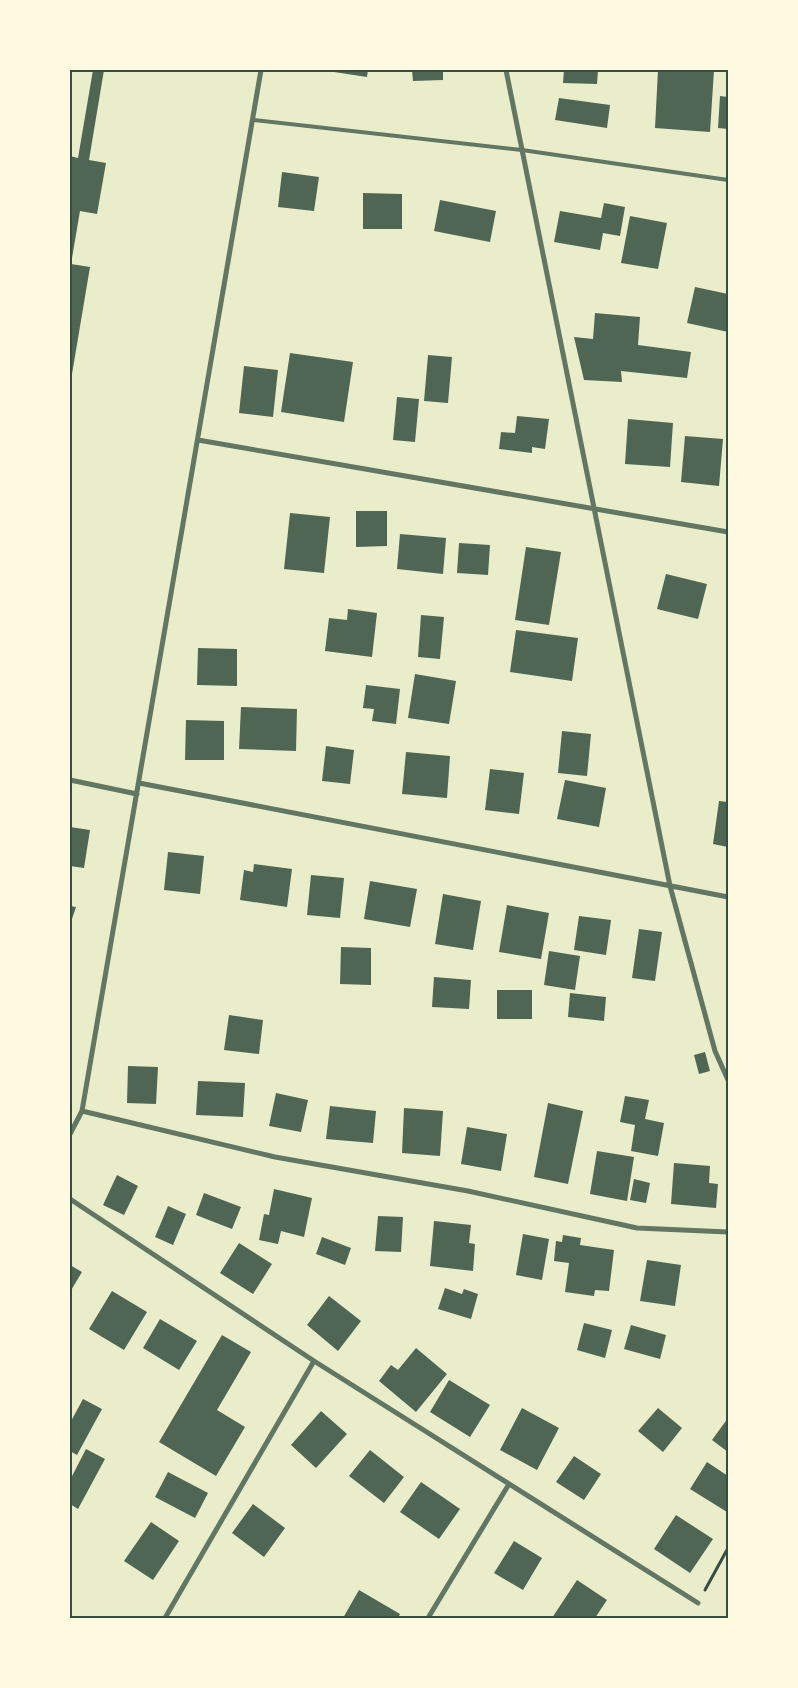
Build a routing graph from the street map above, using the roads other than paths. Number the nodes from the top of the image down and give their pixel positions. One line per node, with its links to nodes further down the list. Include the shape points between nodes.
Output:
1 (261, 70): 3 (street)
2 (506, 70): 4 (street)
3 (253, 120): 4 (lane); 6 (street)
4 (522, 150): 5 (lane); 7 (street)
5 (728, 180)
6 (198, 440): 7 (street); 10 (street)
7 (594, 508): 8 (street); 12 (street)
8 (728, 532)
9 (70, 780): 11 (street)
10 (139, 783): 11 (street); 12 (street)
11 (137, 794): 15 (street)
12 (670, 886): 13 (street); 14 (street, via 715,1051)
13 (728, 897)
14 (728, 1080)
15 (82, 1111): 16 (street); 18 (street, via 276,1157 468,1191 637,1228)
16 (70, 1134)
17 (70, 1199): 19 (street)
18 (728, 1232)
19 (314, 1361): 20 (street); 22 (street)
20 (509, 1484): 21 (street); 23 (street)
21 (698, 1603)
22 (165, 1618)
23 (428, 1618)

